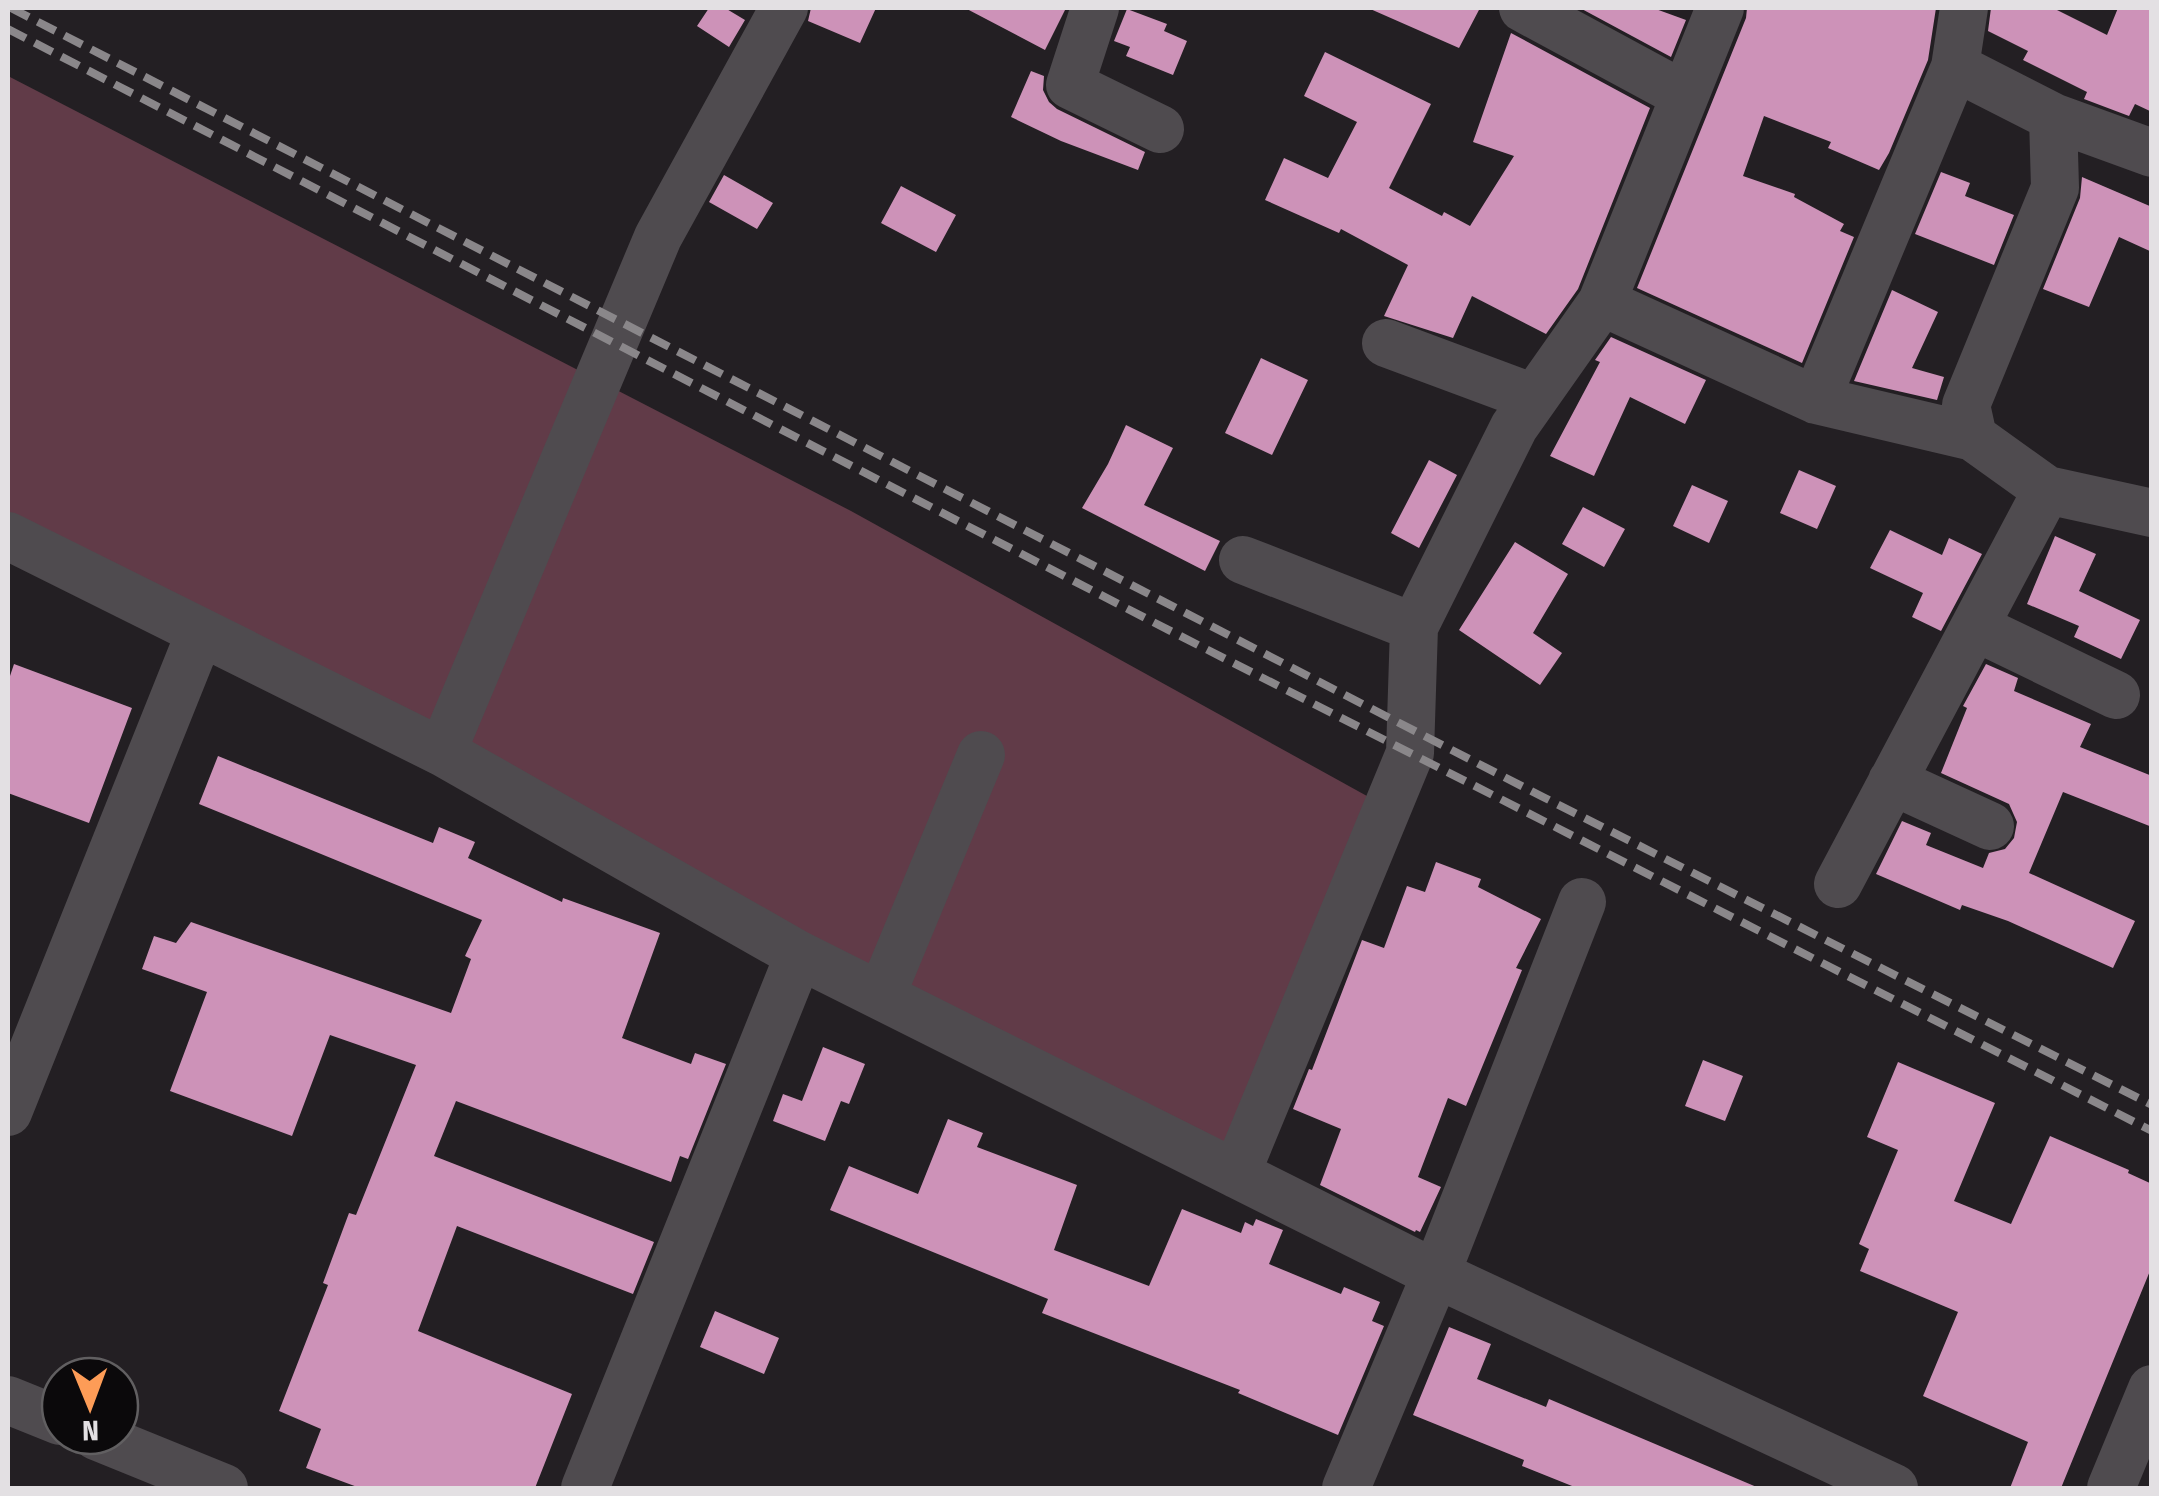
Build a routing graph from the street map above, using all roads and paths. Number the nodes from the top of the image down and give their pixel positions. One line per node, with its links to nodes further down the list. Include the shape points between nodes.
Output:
1 (784, 8): 24 (street, via 658,237)
2 (1095, 8): 9 (street, via 1070,85)
3 (1523, 8): 7 (street)
4 (1720, 8): 7 (street)
5 (1964, 8): 6 (street)
6 (1955, 67): 8 (street); 14 (street)
7 (1684, 95): 11 (street)
8 (2054, 117): 10 (street); 15 (street, via 2055,188 1966,405)
9 (1160, 129)
10 (2152, 153)
11 (1602, 302): 13 (street); 14 (street)
12 (1386, 343): 13 (street)
13 (1534, 398): 20 (street)
14 (1816, 400): 15 (street)
15 (1973, 437): 16 (street)
16 (2048, 490): 17 (street); 21 (street)
17 (2152, 513)
18 (8, 536): 22 (street)
19 (1243, 560): 20 (street)
20 (1414, 626): 33 (street, via 1410,753)
21 (1974, 627): 23 (street); 26 (street)
22 (200, 632): 24 (street); 32 (street)
23 (2116, 695)
24 (442, 752): 30 (street)
25 (981, 755): 31 (street)
26 (1892, 781): 27 (street); 28 (street)
27 (1990, 826)
28 (1838, 884)
29 (1582, 902): 34 (street)
30 (799, 955): 31 (street); 40 (street)
31 (880, 996): 33 (street)
32 (8, 1112)
33 (1236, 1174): 34 (street)
34 (1436, 1274): 41 (street); 42 (street)
35 (2152, 1389): 43 (street)
36 (8, 1400): 37 (street)
37 (40, 1414)
38 (140, 1454): 39 (street)
39 (224, 1488)
40 (586, 1488)
41 (1346, 1488)
42 (1894, 1488)
43 (2111, 1488)

